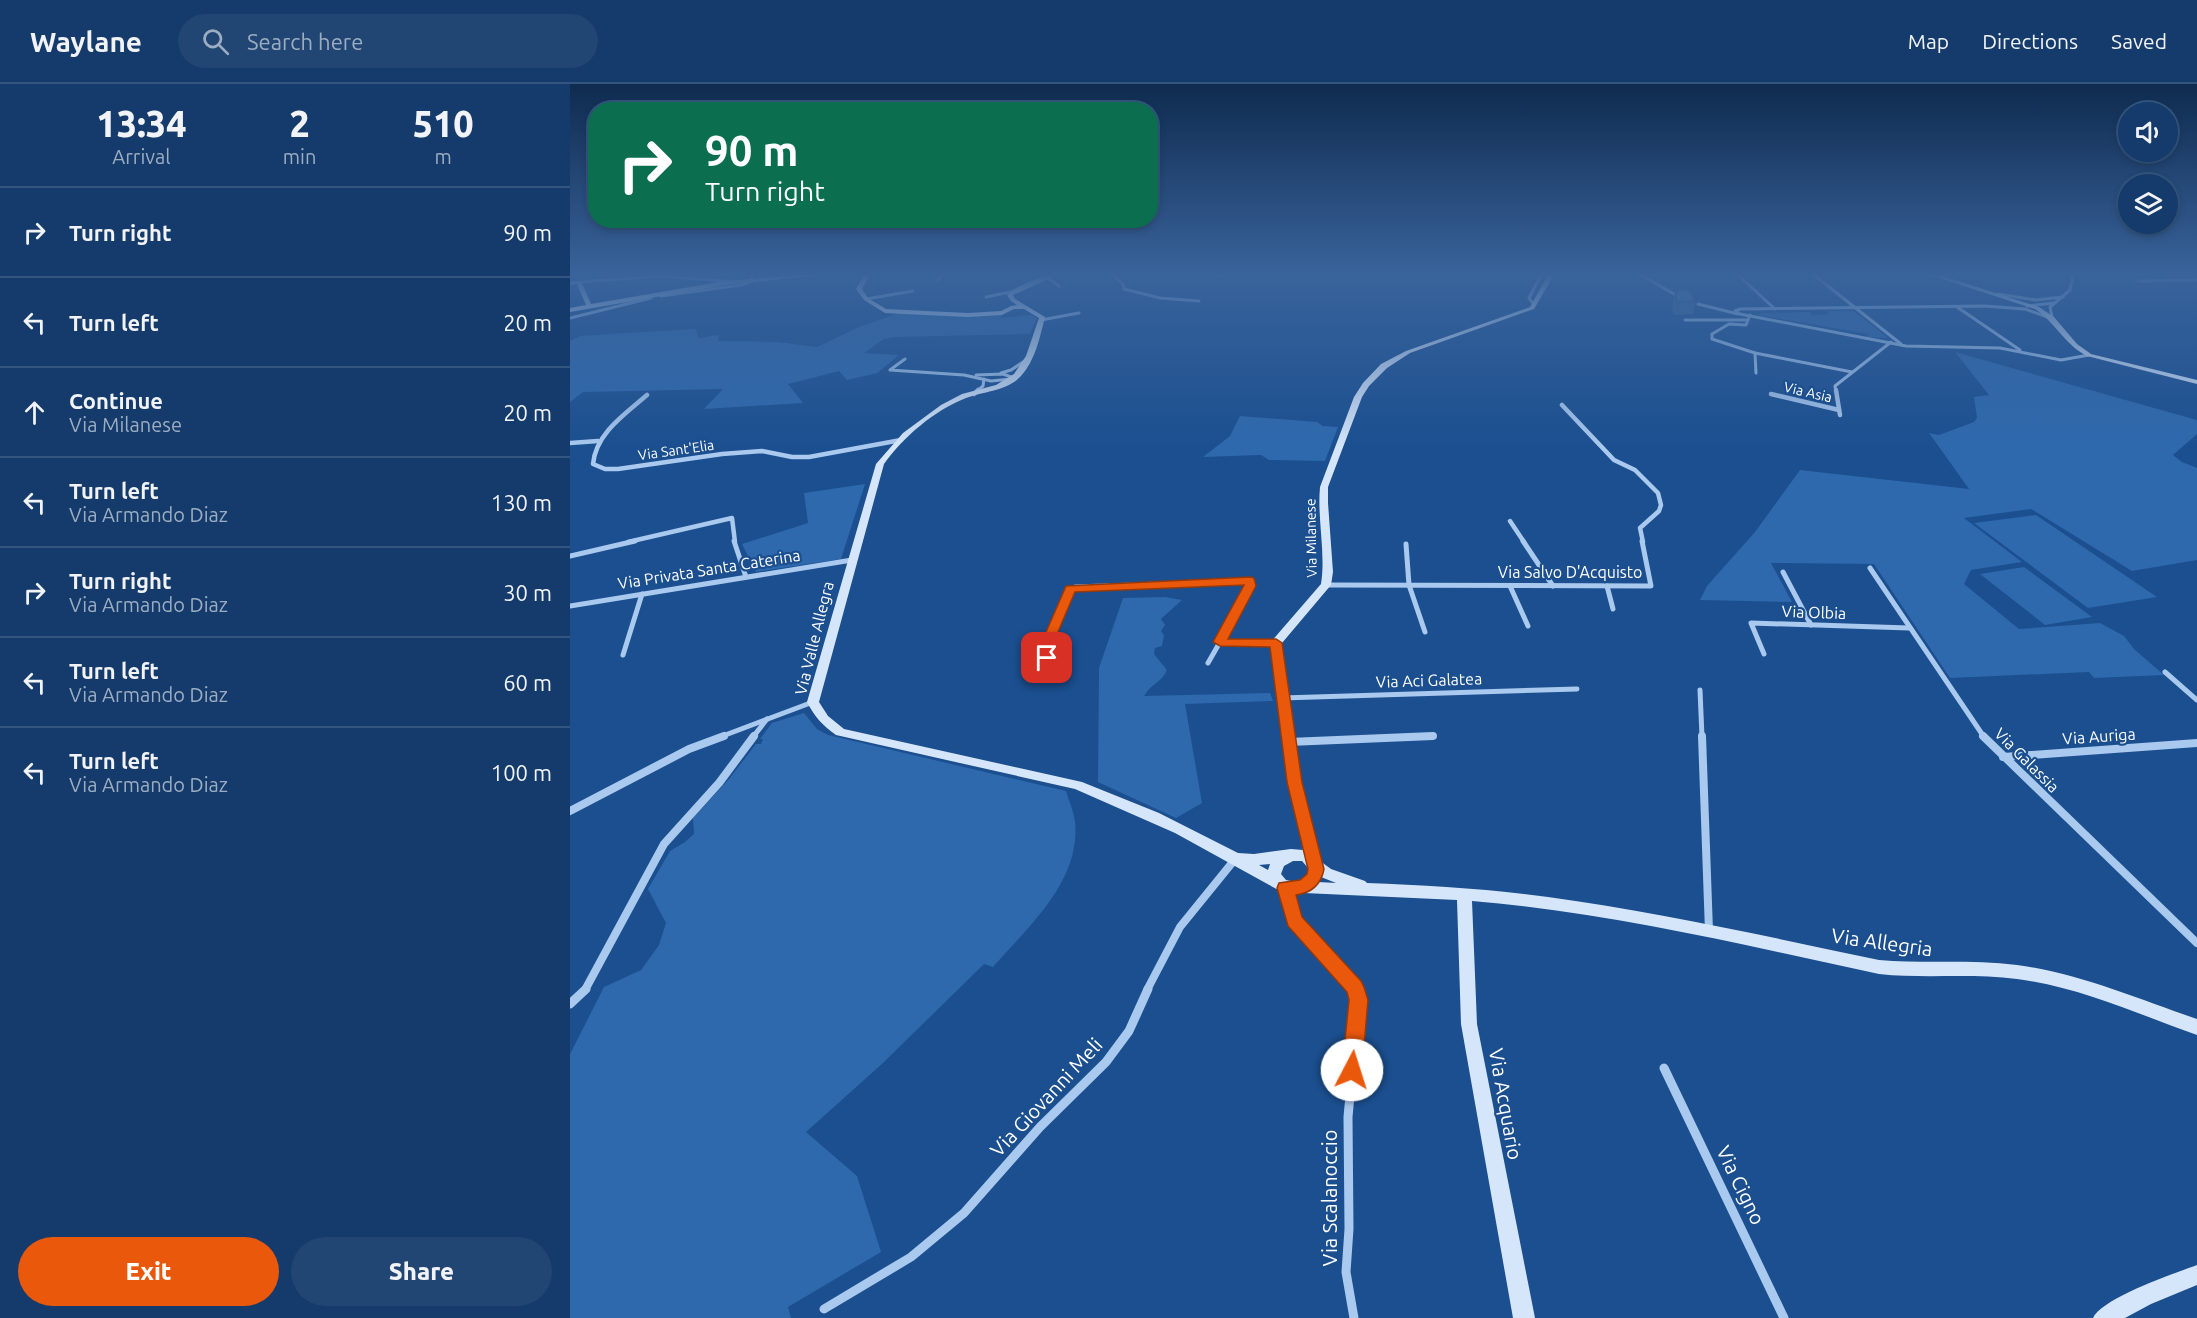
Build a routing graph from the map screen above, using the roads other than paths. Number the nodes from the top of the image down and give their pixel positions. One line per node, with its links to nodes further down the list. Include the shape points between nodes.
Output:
1 (1036, 333): 15 (main road)
2 (1463, 333): 38 (main road, Via Milanese, via 1408,352 1384,366 1358,397 1324,487)
3 (1714, 333): 12 (street, via 1712,339)
4 (1836, 333): 9 (street)
5 (1887, 333): 8 (street)
6 (1994, 333): 11 (street)
7 (2065, 333): 13 (main road)
8 (1895, 339): 9 (street); 10 (street)
9 (1889, 343): 10 (street); 16 (street)
10 (1906, 346): 11 (street)
11 (2021, 351): 13 (street, via 2061,360)
12 (1755, 353): 16 (street); 17 (street)
13 (2089, 355): 22 (main road)
14 (905, 359): 19 (street, via 890,370)
15 (1026, 359): 18 (street, via 1011,370); 20 (main road)
16 (1852, 372): 24 (street, Via Asia, via 1835,386 1840,413)
17 (1756, 373)
18 (992, 374): 19 (street); 20 (street)
19 (964, 375): 21 (street)
20 (1014, 378): 21 (street); 23 (main road, Via Valle Allegra)
21 (984, 380): 23 (street)
22 (2197, 382)
23 (974, 394): 29 (main road, Via Valle Allegra, via 951,402)
24 (1771, 394)
25 (647, 395): 27 (street)
26 (1562, 405): 42 (street, Via Salvo D'Acquisto, via 1614,460 1635,470 1660,498 1659,511 1640,528 1651,586)
27 (598, 441): 28 (street); 30 (street, Via Sant'Elia, via 592,452 593,464 603,469 731,453 769,451 799,458)
28 (570, 443)
29 (898, 443): 30 (street); 30 (street); 34 (main road, Via Valle Allegra, via 885,455 875,474)
30 (855, 449)
31 (1510, 520): 41 (street)
32 (1406, 544): 39 (street)
33 (570, 556): 37 (street, via 732,518 735,546)
34 (852, 560): 37 (street, Via Privata Santa Caterina); 61 (main road, Via Valle Allegra)
35 (1870, 568): 48 (street, Via Galassia)
36 (1784, 572): 46 (street)
37 (746, 577): 43 (street, Via Privata Santa Caterina)
38 (1326, 585): 39 (street, Via Salvo D'Acquisto); 51 (main road, Via Milanese)
39 (1409, 585): 40 (street, Via Salvo D'Acquisto); 49 (street)
40 (1510, 585): 41 (street, Via Salvo D'Acquisto); 47 (street)
41 (1553, 586): 42 (street, Via Salvo D'Acquisto)
42 (1607, 586): 45 (street)
43 (642, 594): 44 (street, Via Privata Santa Caterina); 53 (street)
44 (570, 606)
45 (1613, 609)
46 (1811, 625): 48 (street, Via Olbia); 52 (street, Via Olbia, via 1751,623)
47 (1528, 626)
48 (1909, 628): 66 (street, Via Galassia, via 1977,729)
49 (1425, 632)
50 (1220, 642): 51 (street); 54 (street, via 1251,586 1250,581 1070,589 1049,639); 55 (street)
51 (1276, 643): 59 (main road)
52 (1764, 654)
53 (623, 655)
54 (1047, 658)
55 (1208, 663)
56 (2165, 672): 60 (street)
57 (1577, 688): 59 (street, Via Aci Galatea)
58 (1700, 690): 75 (street)
59 (1282, 698): 64 (main road)
60 (2197, 700)
61 (813, 702): 62 (street); 70 (main road, Via Valle Allegra, via 826,723 840,732 1077,785)
62 (767, 719): 67 (street, via 689,749); 77 (street, via 719,783 664,844 585,990)
63 (1433, 736): 64 (street)
64 (1288, 742): 68 (main road)
65 (2197, 743): 66 (street, Via Auriga)
66 (2003, 757): 76 (street, Via Galassia)
67 (570, 811)
68 (1304, 828): 69 (main road); 71 (main road)
69 (1287, 856): 70 (main road); 71 (main road, via 1303,855); 72 (main road, via 1275,865 1273,872)
70 (1237, 858): 72 (main road, Via Valle Allegra); 81 (street, Via Giovanni Meli, via 1180,927 1129,1031 1106,1062 933,1241)
71 (1314, 864): 72 (main road, via 1316,873 1312,880); 73 (main road, via 1326,873)
72 (1287, 887): 73 (main road); 82 (street, Via Scalanoccio, via 1294,921 1355,987 1359,1000 1348,1117 1346,1272)
73 (1369, 889): 74 (main road, Via Allegria)
74 (1464, 896): 75 (main road, Via Allegria, via 1593,910); 83 (main road, Via Acquario, via 1469,1024)
75 (1709, 932): 78 (main road, Via Allegria, via 1897,970 1988,970 2039,976)
76 (2197, 943)
77 (570, 1004)
78 (2197, 1028)
79 (1664, 1068): 84 (street, Via Cigno)
80 (2197, 1275): 85 (main road, via 2144,1296)
81 (825, 1309)
82 (1354, 1318)
83 (1524, 1318)
84 (1784, 1318)
85 (2104, 1318)

